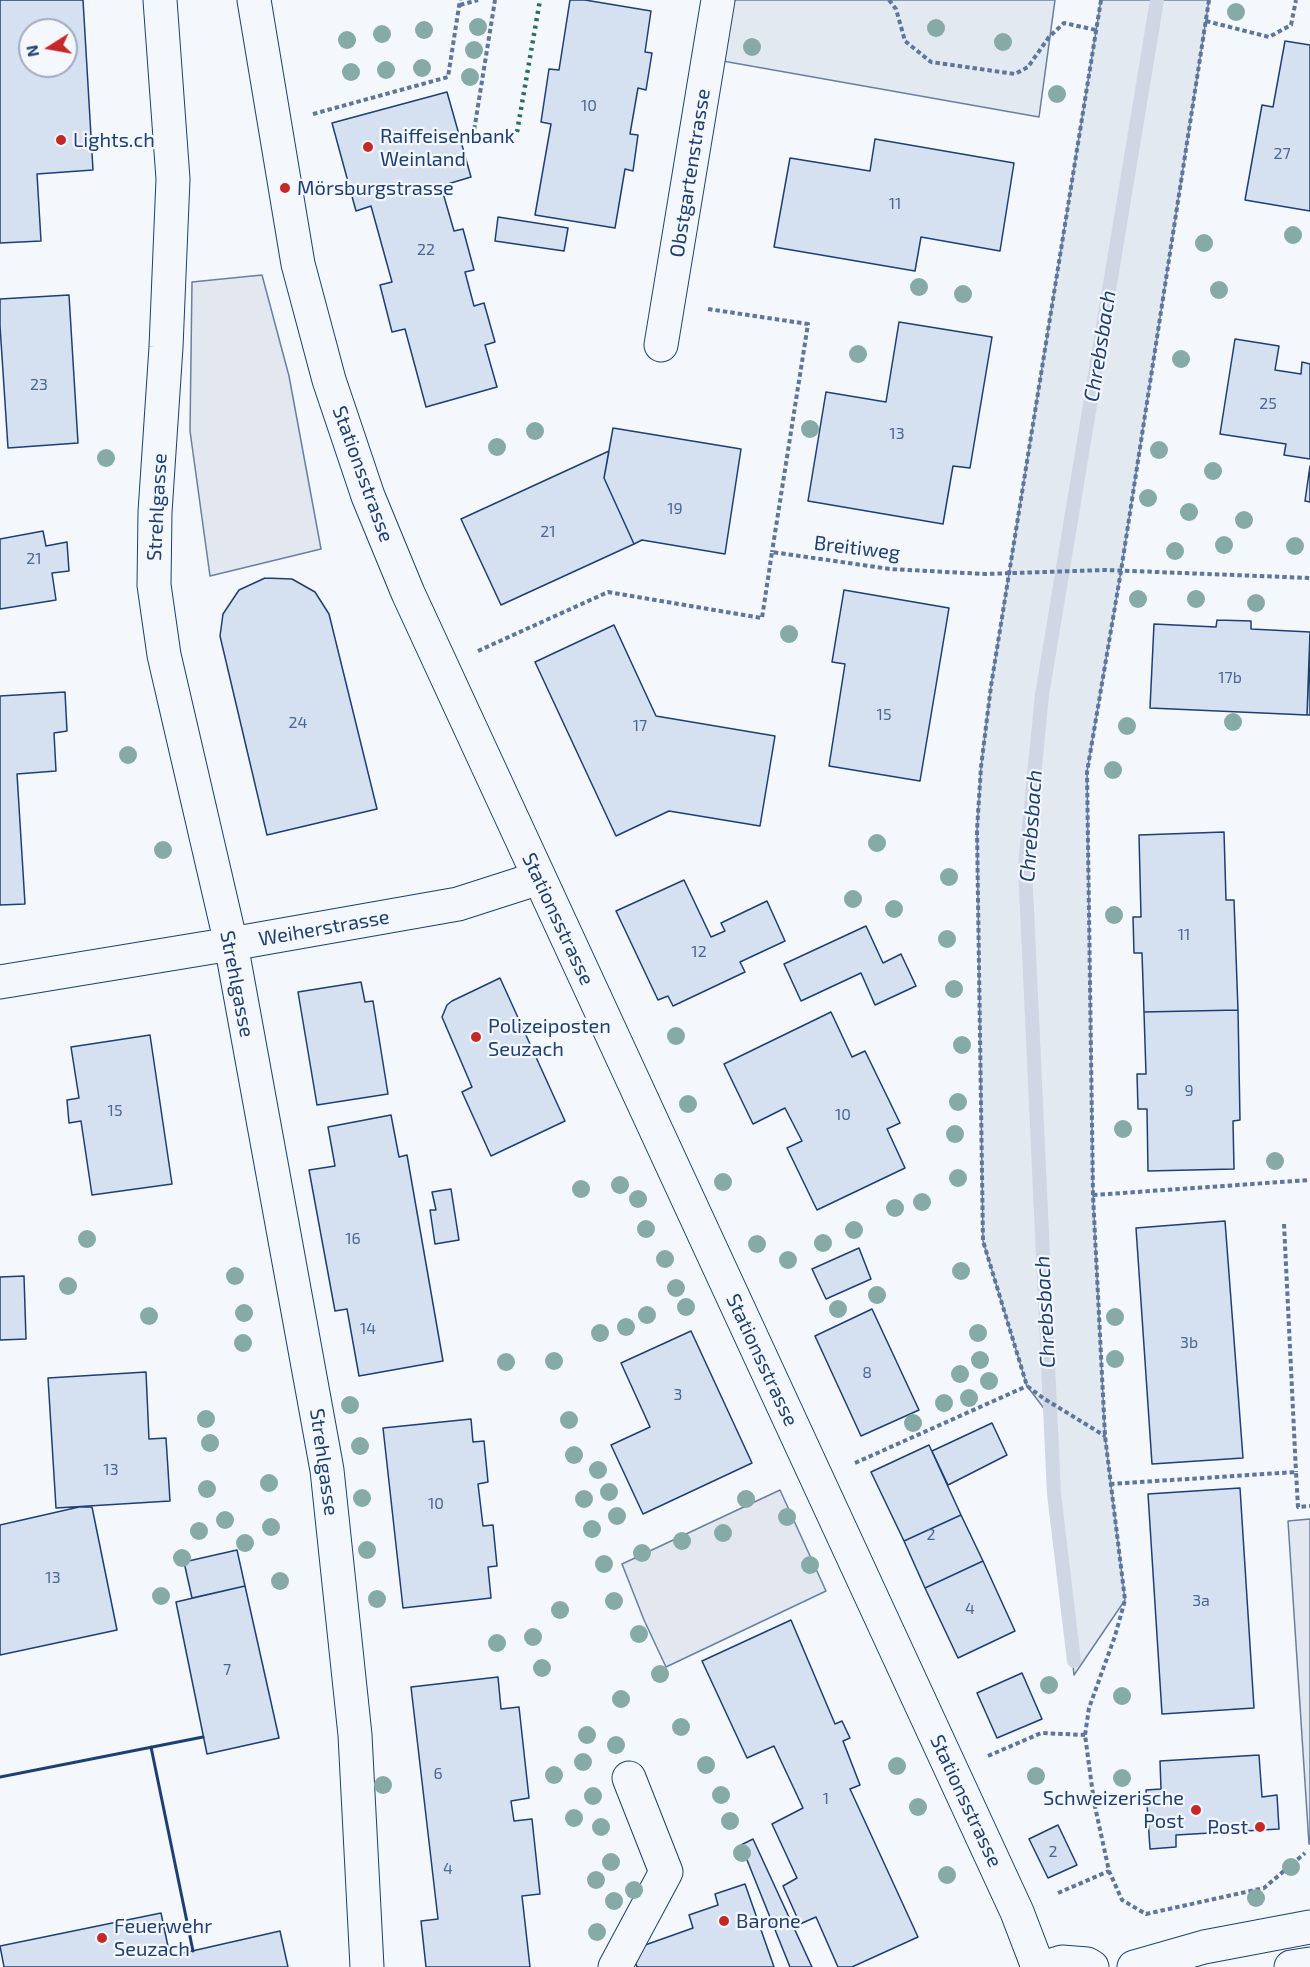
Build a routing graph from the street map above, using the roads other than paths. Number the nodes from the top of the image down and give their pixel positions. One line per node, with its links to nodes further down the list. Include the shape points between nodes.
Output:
1 (160, 0): 6 (street, Strehlgasse, via 173,179 154,585 164,655)
2 (254, 0): 5 (street, Stationsstrasse, via 298,264 329,380 368,496 408,593)
3 (718, 0): 4 (street, Obstgartenstrasse)
4 (661, 345)
5 (539, 878): 6 (street, Weiherstrasse, via 458,904); 13 (street, Stationsstrasse, via 1002,1880)
6 (231, 944): 7 (street, Weiherstrasse); 11 (street, Strehlgasse, via 327,1470 355,1736)
7 (0, 982)
8 (629, 1778): 12 (street, via 666,1872)
9 (1310, 1927): 16 (street, via 1204,1947)
10 (1310, 1964): 17 (street)
11 (367, 1967)
12 (615, 1967)
13 (1038, 1967)
14 (1046, 1967): 15 (street, via 1062,1962)
15 (1092, 1967)
16 (1134, 1967)
17 (1291, 1967)

